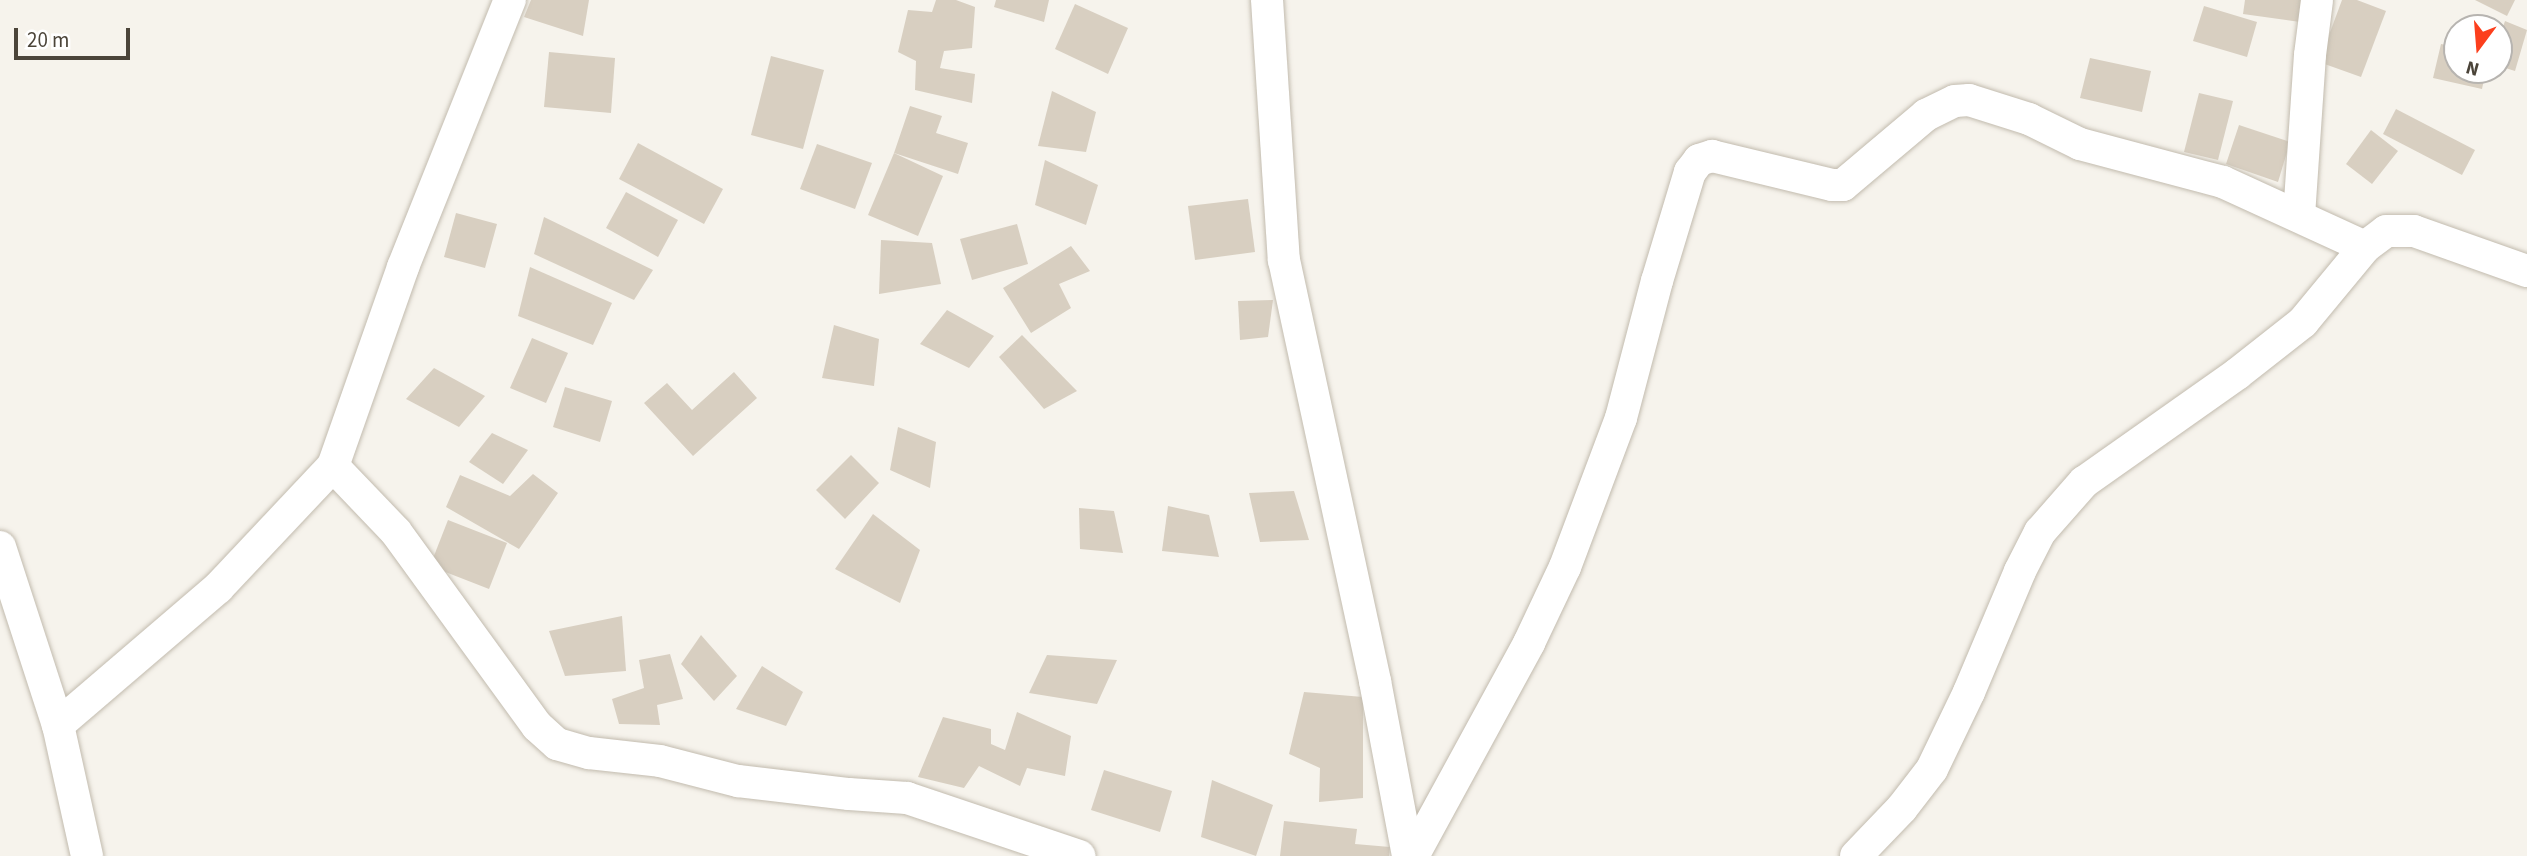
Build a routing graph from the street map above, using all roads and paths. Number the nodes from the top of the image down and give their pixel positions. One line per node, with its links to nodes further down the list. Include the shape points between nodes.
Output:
1 (510, 0): 7 (street, via 403,267)
2 (1267, 0): 12 (street, via 1284,260)
3 (2317, 0): 4 (street)
4 (2299, 216): 5 (street); 12 (street, via 2223,182 2080,144 2029,119 1969,100 1955,101 1926,115 1843,185 1712,156 1696,162 1657,281 1621,418 1565,567 1529,643)
5 (2365, 247): 6 (street, via 2386,231 2414,231); 13 (street, via 2303,322 2237,374 2113,459 2062,506 2040,533 2020,570 1932,769)
6 (2527, 271)
7 (333, 466): 9 (street, via 218,588); 11 (street, via 396,532 537,726 557,744 589,753 660,761 738,781 907,798)
8 (0, 547): 9 (street)
9 (58, 725): 10 (street)
10 (87, 856)
11 (1079, 856)
12 (1411, 856)
13 (1856, 856)

